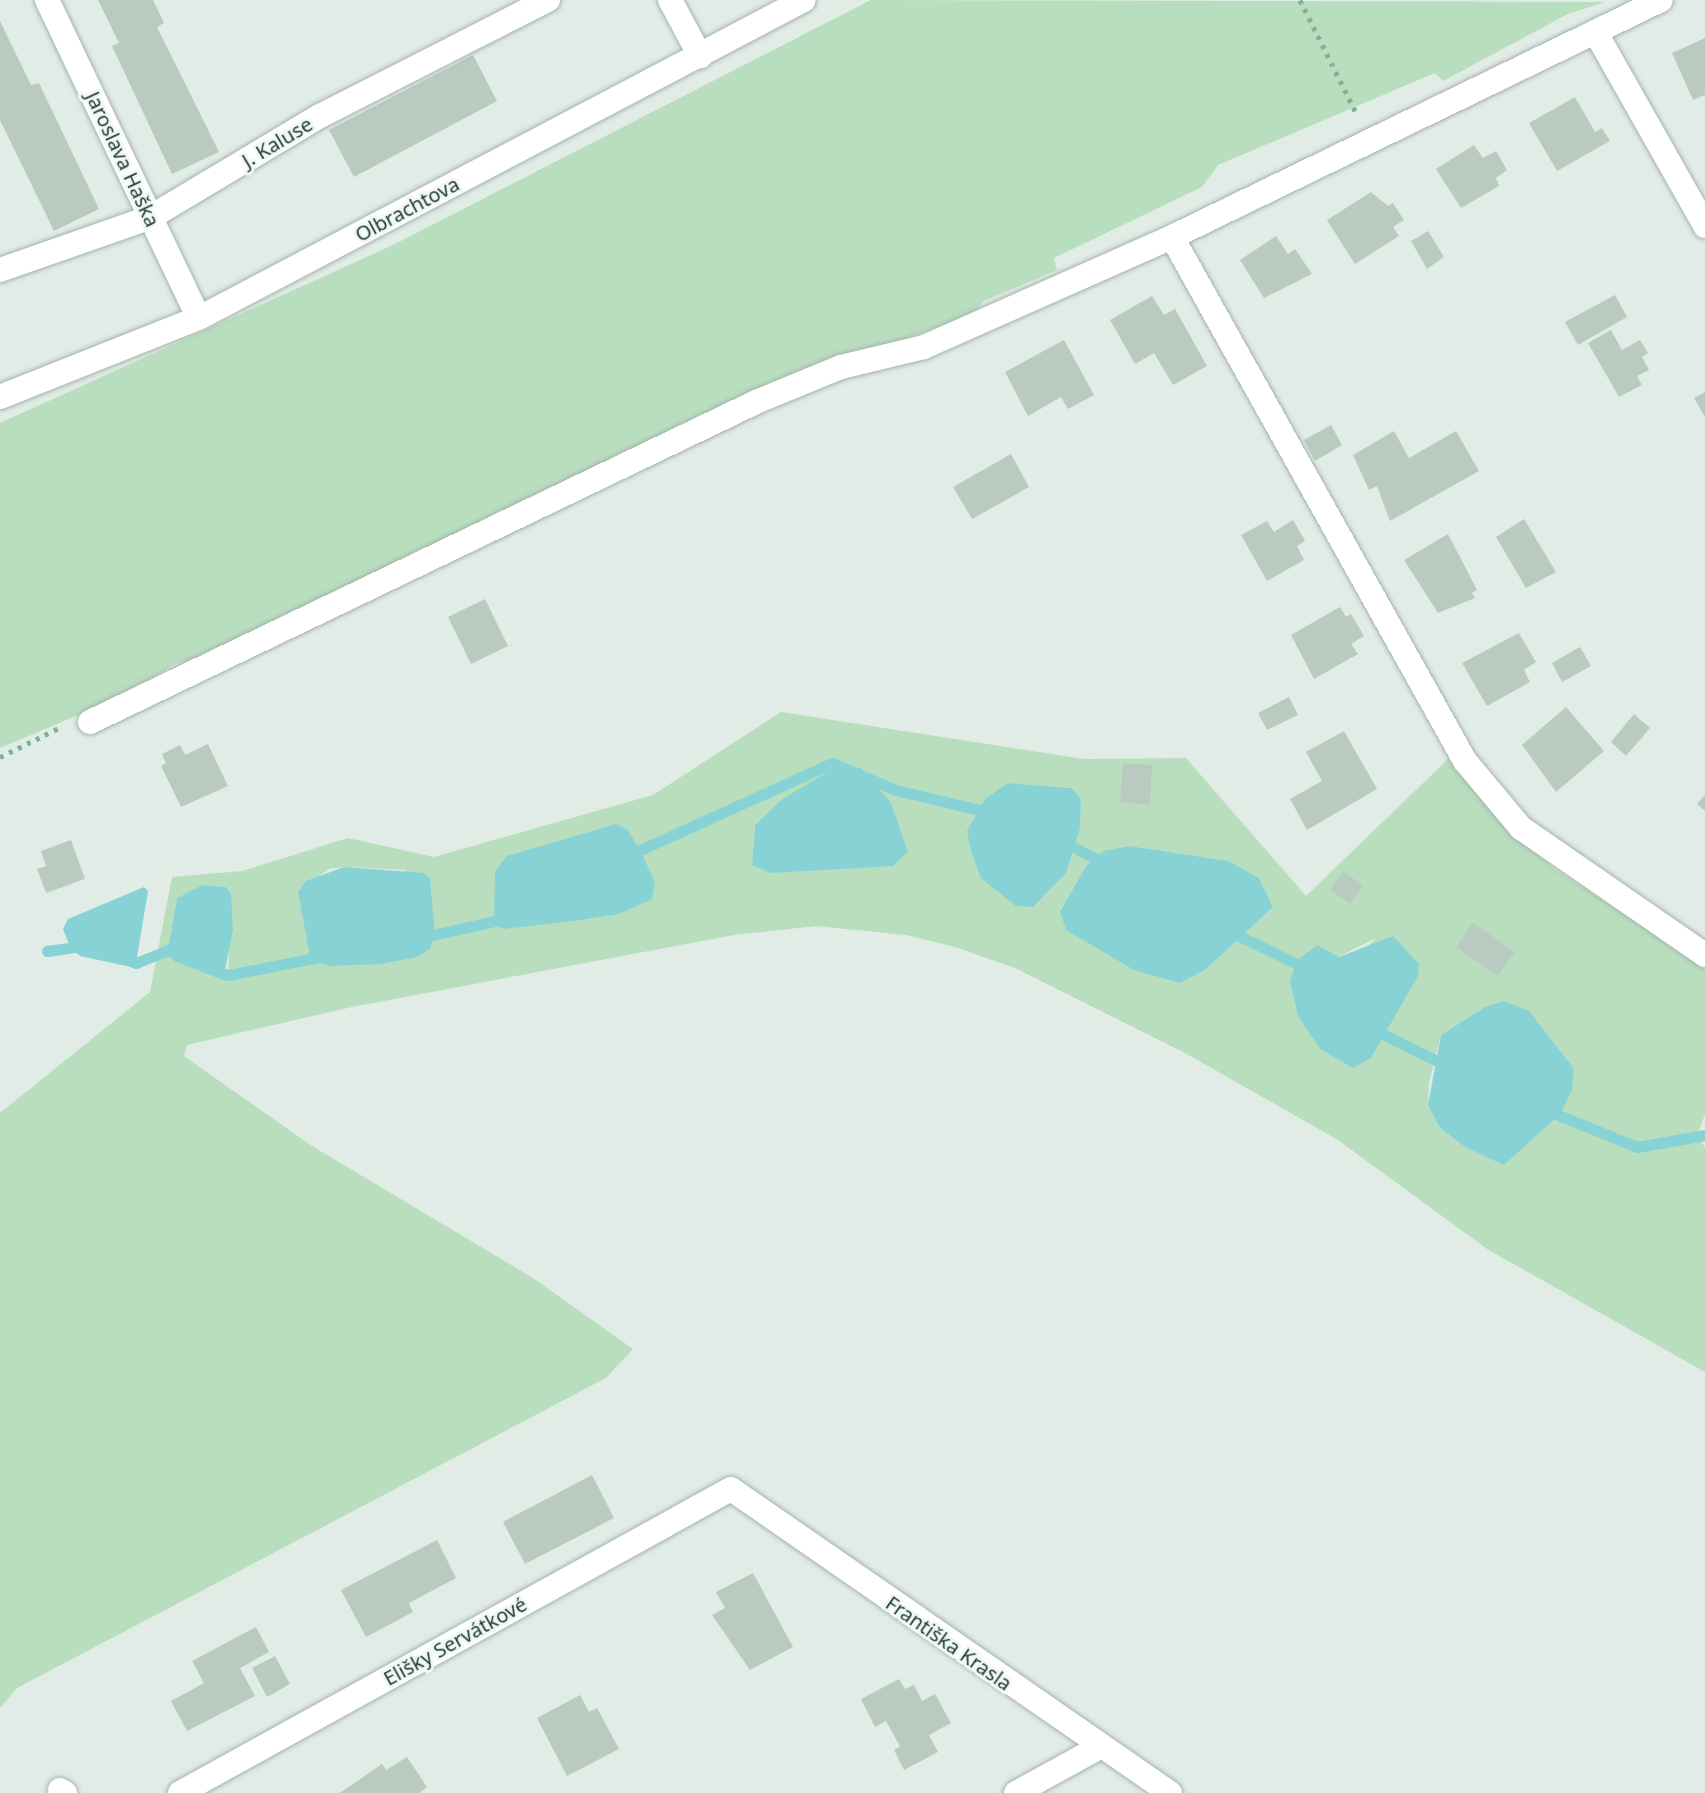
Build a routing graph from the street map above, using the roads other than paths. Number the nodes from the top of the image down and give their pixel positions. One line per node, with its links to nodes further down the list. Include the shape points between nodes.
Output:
1 (47, 0): 8 (street, Jaroslava Haška)
2 (548, 0): 8 (street, J. Kaluse, via 320,116)
3 (670, 0): 7 (street)
4 (804, 0): 7 (street, Olbrachtova)
5 (1661, 0): 6 (street)
6 (1596, 33): 9 (street); 10 (street)
7 (700, 56): 12 (street, Olbrachtova)
8 (151, 217): 11 (street, J. Kaluse); 12 (street, Jaroslava Haška)
9 (1705, 226)
10 (1172, 237): 14 (street, via 924,347 841,367 756,402); 15 (street, via 1465,761 1521,828)
11 (0, 270)
12 (199, 318): 13 (street, Olbrachtova)
13 (0, 397)
14 (90, 722)
15 (1705, 955)
16 (731, 1489): 17 (street, Františka Krasla); 18 (street, Elišky Servátkové)
17 (1098, 1748): 19 (street); 20 (street, Františka Krasla)
18 (180, 1793)
19 (1016, 1793)
20 (1170, 1793)

